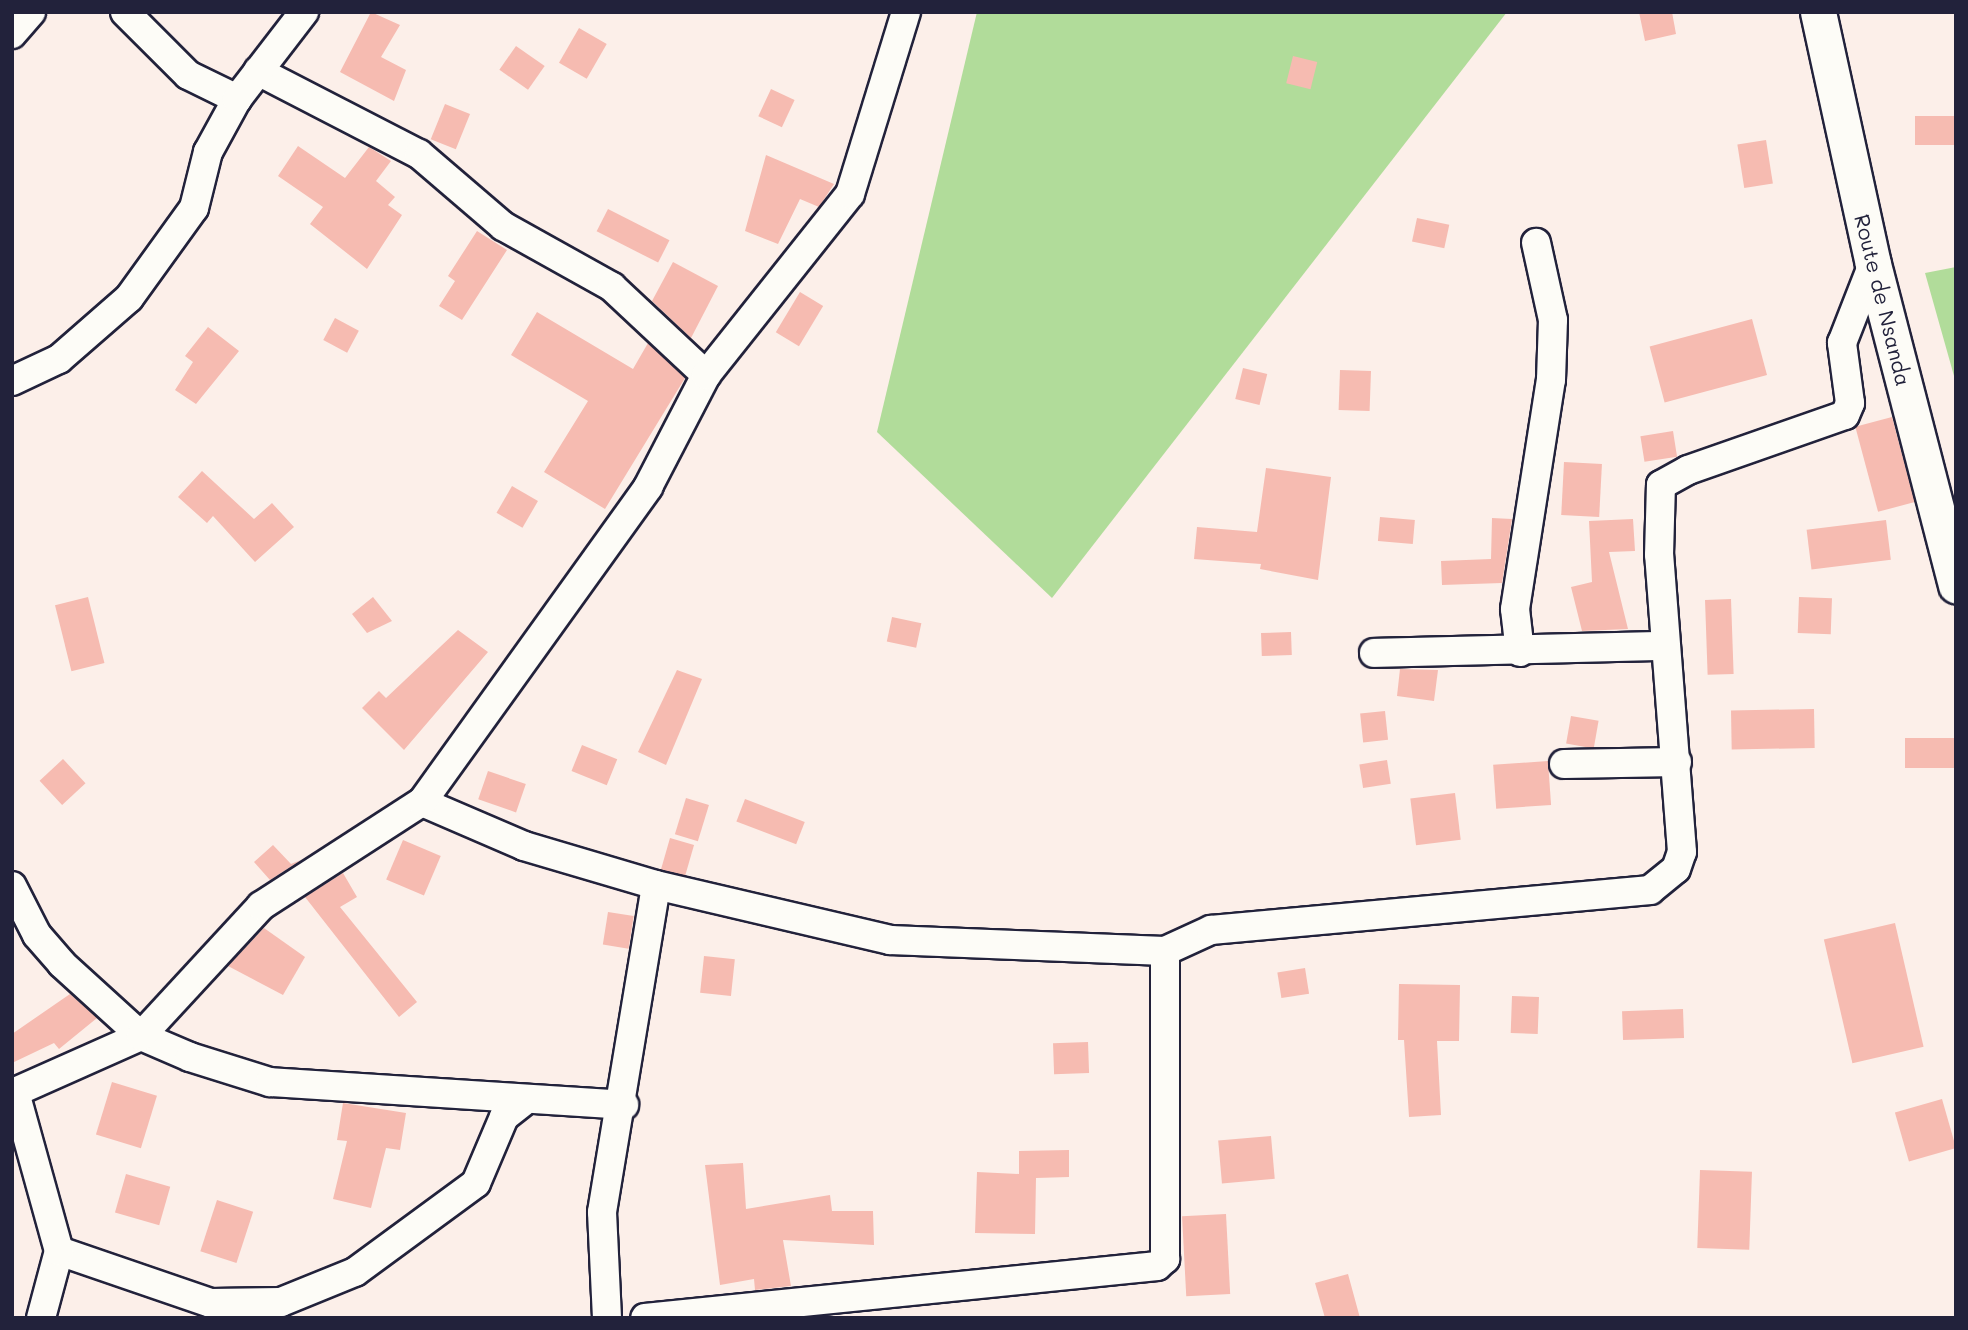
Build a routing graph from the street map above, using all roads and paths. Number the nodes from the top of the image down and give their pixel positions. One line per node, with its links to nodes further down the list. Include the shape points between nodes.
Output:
1 (31, 12): 6 (street)
2 (125, 12): 8 (street, via 188,75)
3 (304, 12): 7 (street)
4 (906, 12): 11 (street, via 850,194)
5 (1818, 12): 10 (street, Route de Nsanda)
6 (12, 34)
7 (258, 71): 8 (street); 11 (street, via 419,154 503,226 611,287)
8 (237, 99): 12 (street, via 208,152 194,208 129,298 59,359)
9 (1536, 243): 15 (street, via 1553,344 1515,610)
10 (1873, 264): 13 (street, Route de Nsanda); 14 (street, via 1842,343 1850,402 1845,415 1688,470 1661,485 1657,501)
11 (706, 375): 19 (street, via 649,487)
12 (12, 381)
13 (1956, 585)
14 (1664, 646): 15 (street); 17 (street)
15 (1520, 652): 16 (street)
16 (1374, 653)
17 (1677, 762): 18 (street); 22 (street, via 1682,852 1676,869 1650,890 1211,930)
18 (1564, 764)
19 (422, 802): 20 (street, via 524,846); 23 (street, via 261,906)
20 (656, 885): 22 (street, via 890,940); 25 (street)
21 (13, 890): 23 (street, via 37,935)
22 (1165, 951): 29 (street, via 1166,1245 1165,1259 1157,1266)
23 (141, 1036): 24 (street, via 270,1082); 26 (street, via 15,1093)
24 (522, 1103): 25 (street); 26 (street, via 504,1117 476,1183 355,1272 281,1302 211,1303)
25 (624, 1105): 28 (street, via 602,1212)
26 (59, 1251): 27 (street)
27 (41, 1318)
28 (607, 1318)
29 (645, 1318)

